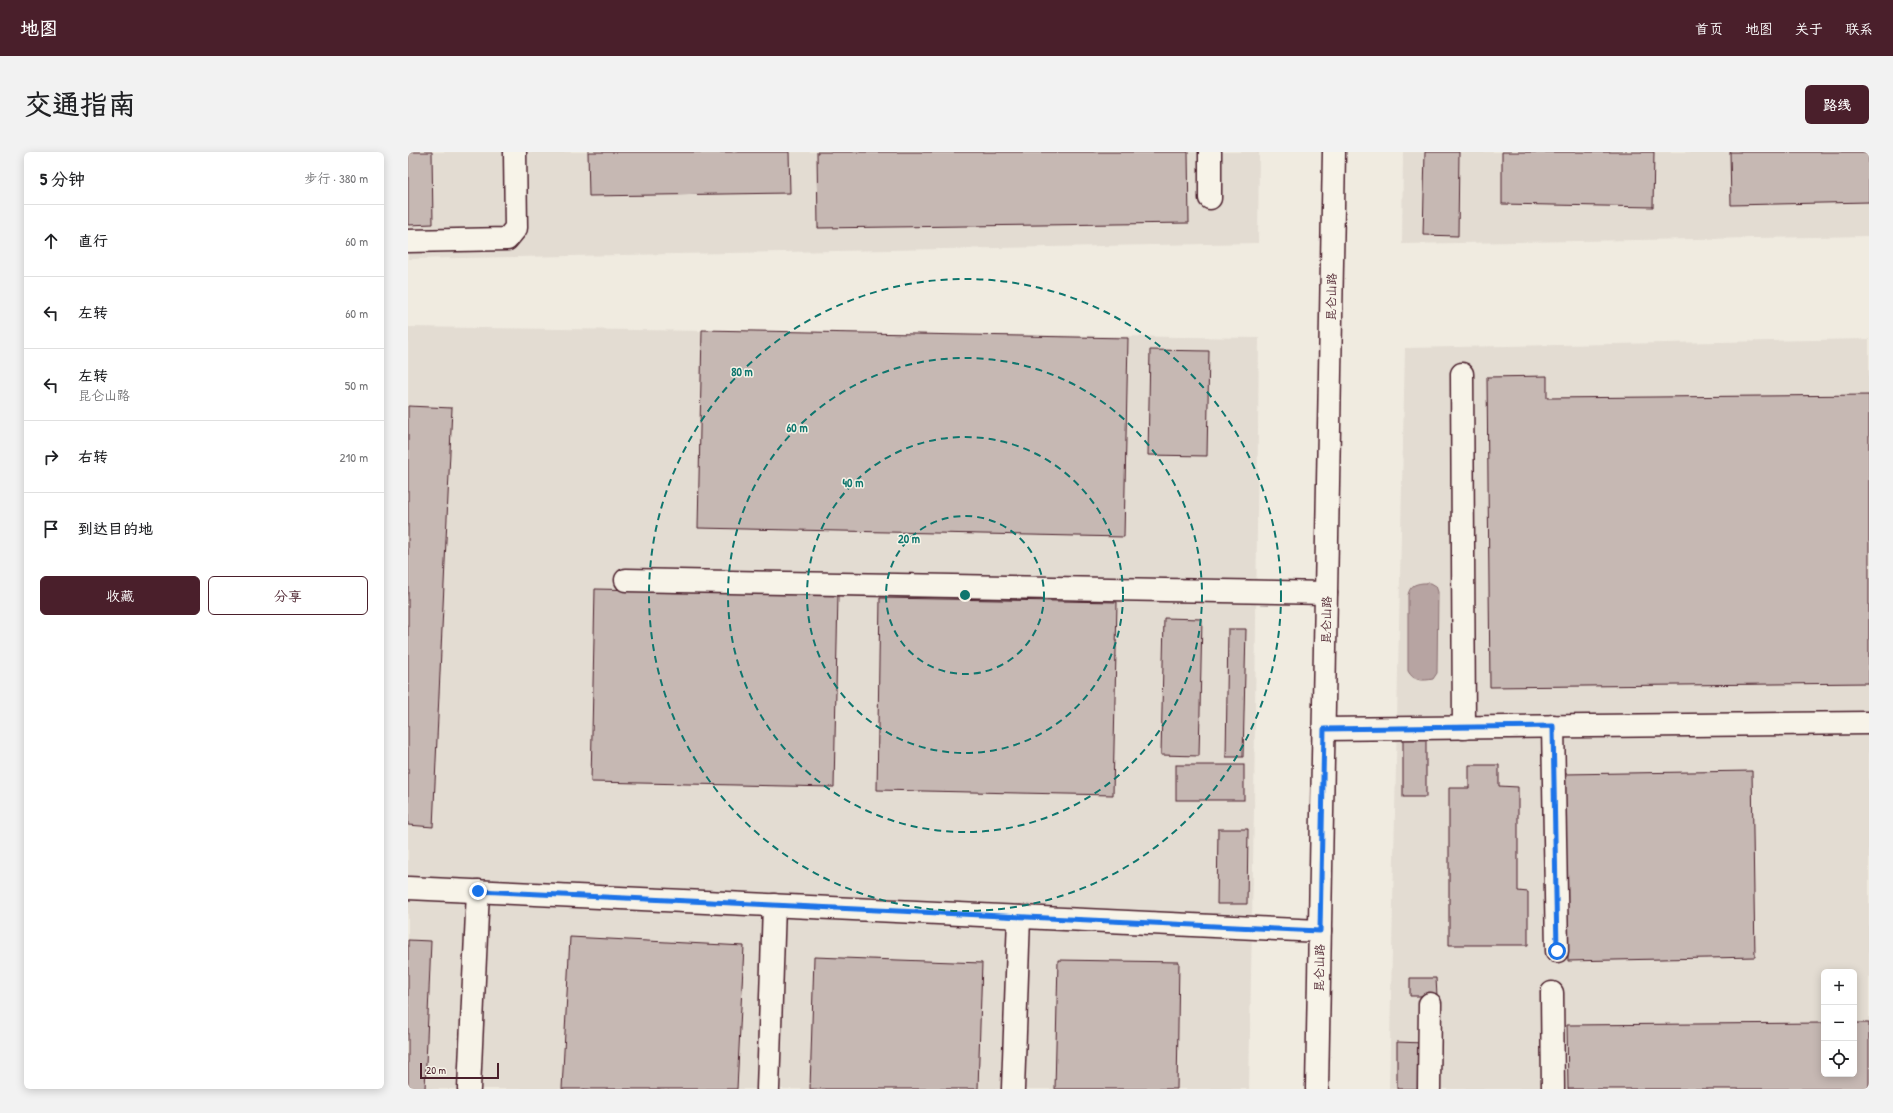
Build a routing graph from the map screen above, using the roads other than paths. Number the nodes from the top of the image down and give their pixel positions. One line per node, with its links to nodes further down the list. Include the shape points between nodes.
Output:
1 (515, 152): 5 (street, via 516,228 507,239)
2 (1210, 152): 4 (street)
3 (1334, 152): 8 (street, 昆仑山路)
4 (1210, 198)
5 (408, 241)
6 (1462, 374): 11 (street)
7 (626, 580): 8 (street)
8 (1326, 593): 12 (street, 昆仑山路)
9 (1869, 723): 10 (street)
10 (1553, 726): 11 (street); 18 (street)
11 (1464, 728): 12 (street)
12 (1324, 729): 17 (street, 昆仑山路)
13 (408, 888): 14 (street)
14 (478, 891): 15 (street); 21 (street)
15 (774, 905): 16 (street); 22 (street)
16 (1019, 917): 17 (street); 23 (street)
17 (1320, 931): 24 (street, 昆仑山路)
18 (1557, 951)
19 (1552, 993): 26 (street)
20 (1430, 1004): 25 (street)
21 (469, 1089)
22 (768, 1089)
23 (1013, 1089)
24 (1317, 1089)
25 (1428, 1089)
26 (1553, 1089)

